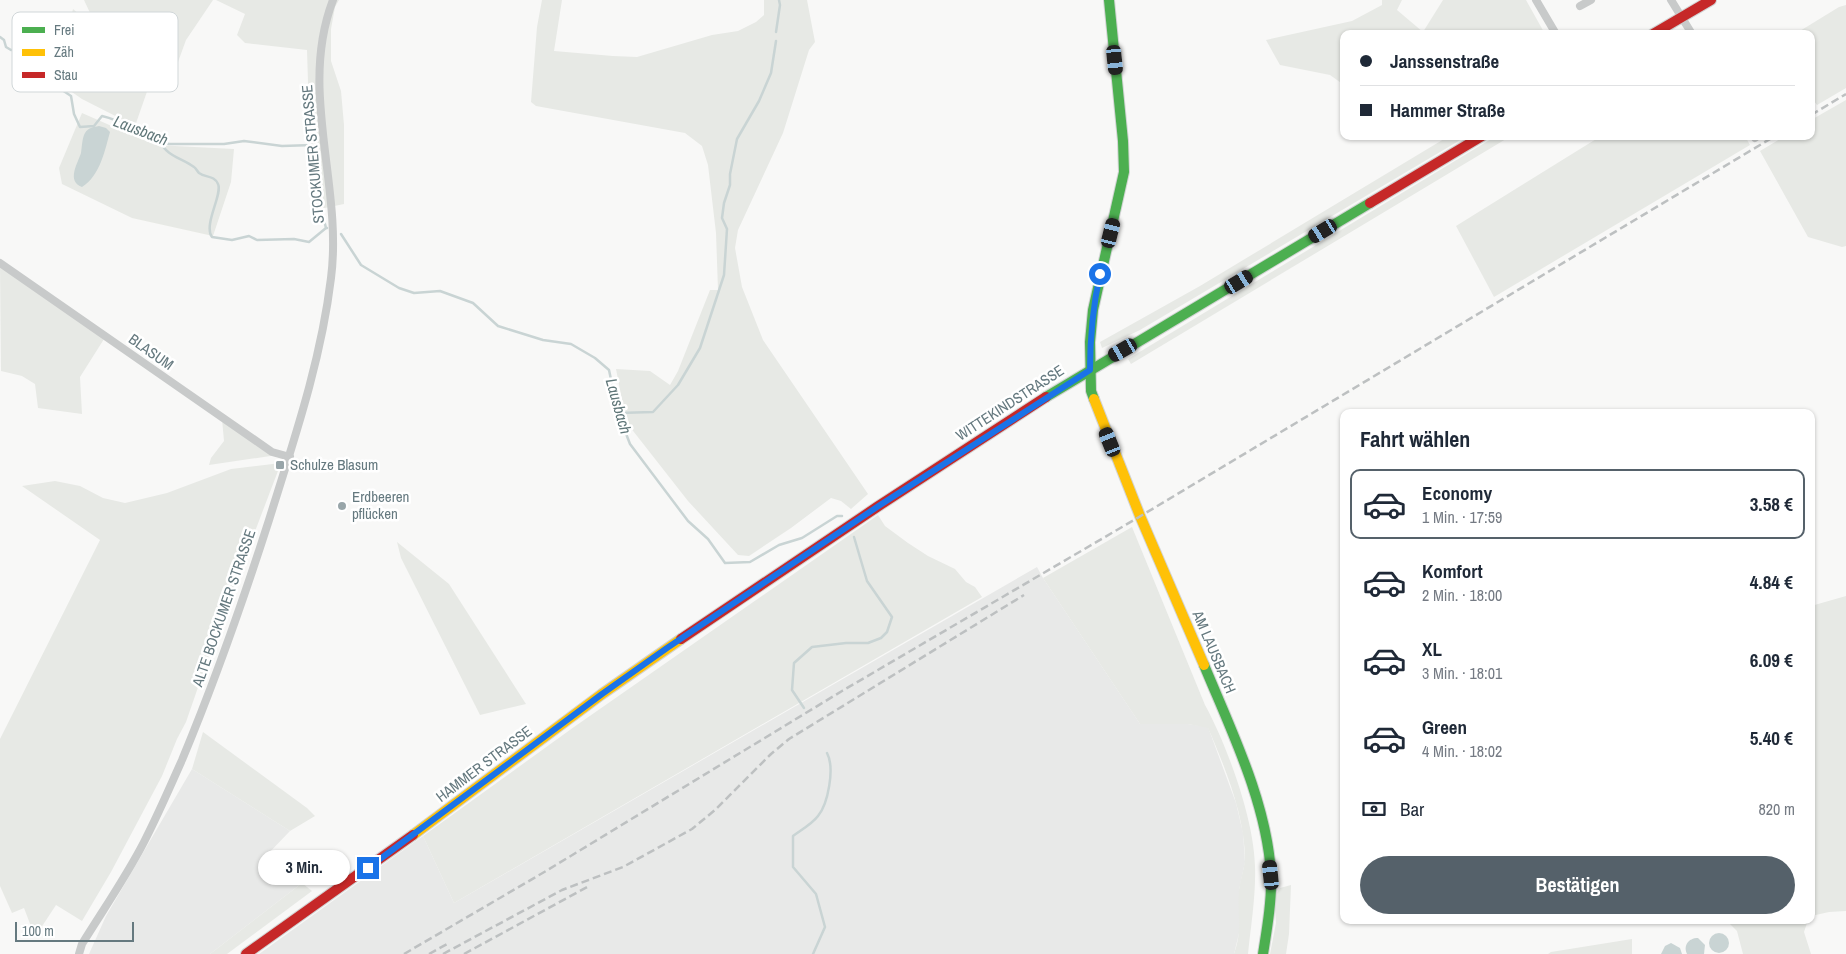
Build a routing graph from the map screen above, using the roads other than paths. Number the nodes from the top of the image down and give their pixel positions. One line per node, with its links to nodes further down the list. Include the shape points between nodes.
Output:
1 (333, 0): 13 (street, STOCKUMER STRASSE, via 322,43 319,84)
2 (1109, 0): 15 (main road, AM LAUSBACH, via 1124,172 1093,310)
3 (1536, 0): 9 (street)
4 (1591, 0): 7 (street)
5 (1671, 0): 8 (street)
6 (1711, 0): 8 (main road)
7 (1580, 6)
8 (1682, 17): 10 (main road); 11 (street)
9 (1554, 30)
10 (1660, 30)
11 (1690, 30)
12 (1475, 140): 15 (main road, WITTEKINDSTRASSE)
13 (334, 248): 16 (street, ALTE BOCKUMER STRASSE, via 332,277 313,373)
14 (0, 263): 16 (street, BLASUM, via 272,452)
15 (1090, 370): 17 (main road, WITTEKINDSTRASSE); 20 (main road, AM LAUSBACH, via 1090,390 1095,405 1233,734 1258,804 1271,875)
16 (290, 457): 18 (street, ALTE BOCKUMER STRASSE, via 243,601 165,800 144,843)
17 (741, 598): 19 (main road, HAMMER STRASSE, via 602,694 322,902)
18 (79, 954)
19 (246, 954)
20 (1263, 954)

